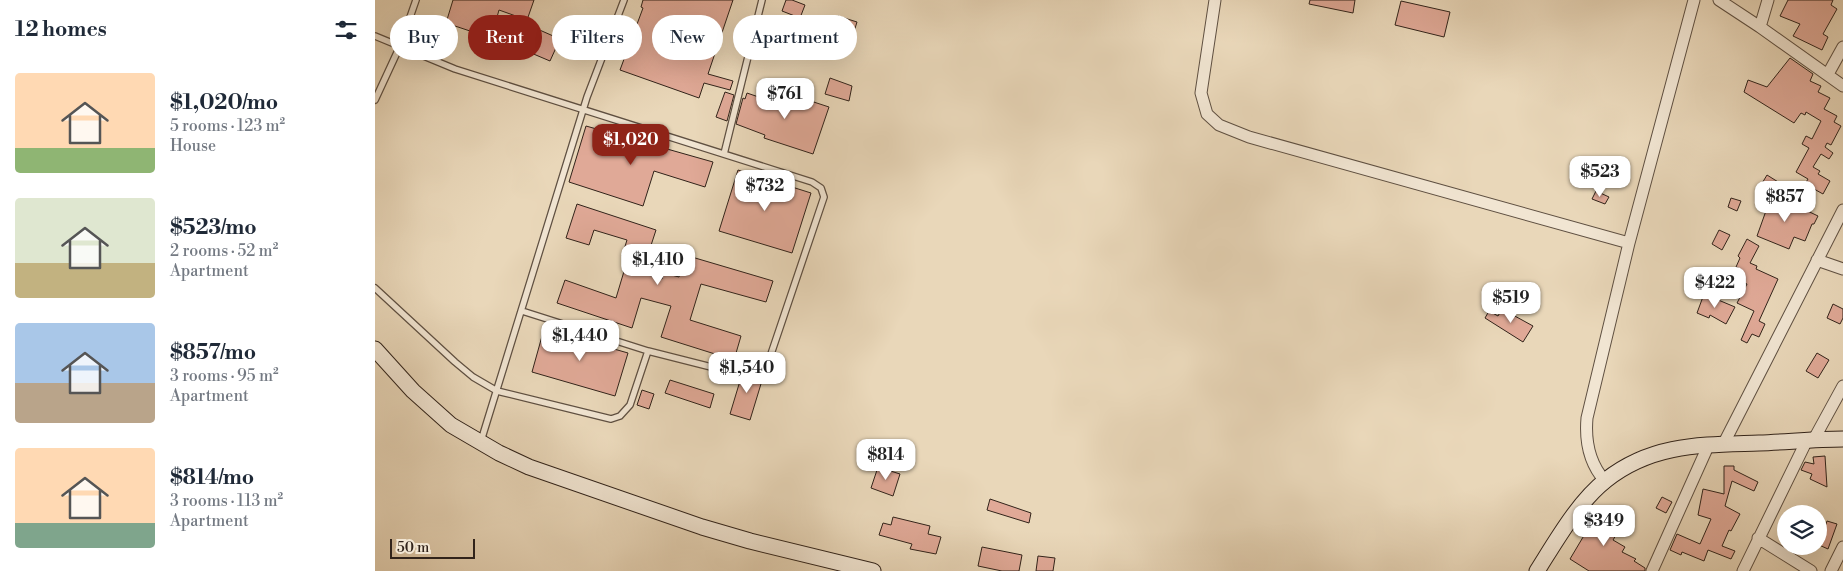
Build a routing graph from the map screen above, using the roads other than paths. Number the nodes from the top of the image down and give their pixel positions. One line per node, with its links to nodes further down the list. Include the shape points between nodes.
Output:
1 (417, 0): 8 (lane)
2 (624, 0): 18 (lane)
3 (762, 0): 19 (lane)
4 (1215, 0): 21 (street, via 1201,93 1207,114 1219,125 1249,137)
5 (1694, 0): 21 (street)
6 (1719, 0): 9 (street)
7 (1768, 0): 9 (street)
8 (411, 15)
9 (1760, 27): 15 (street)
10 (375, 36): 11 (lane)
11 (390, 42)
12 (1843, 47): 15 (street)
13 (394, 60): 17 (lane)
14 (433, 60): 18 (lane)
15 (1828, 74): 16 (street)
16 (1843, 86)
17 (375, 100)
18 (583, 109): 19 (lane); 25 (lane)
19 (724, 154): 27 (lane, via 812,182 821,188 824,197 771,354 763,365 735,367 727,371)
20 (1843, 210): 22 (street)
21 (1629, 243): 35 (street, via 1585,434 1599,474)
22 (1817, 260): 23 (street); 33 (street)
23 (1843, 268)
24 (375, 288): 29 (lane, via 455,362)
25 (522, 311): 27 (lane); 29 (lane)
26 (375, 349): 32 (street, via 436,413)
27 (648, 351): 29 (lane, via 630,405 620,416 611,419)
28 (1843, 386): 30 (street)
29 (497, 391): 32 (lane)
30 (1810, 439): 31 (street); 33 (street); 36 (street)
31 (1843, 439)
32 (481, 443): 38 (street, via 529,467 702,527)
33 (1725, 443): 34 (street)
34 (1709, 444): 35 (street, via 1657,452 1633,462); 40 (street)
35 (1605, 481): 39 (street, via 1585,501)
36 (1758, 538): 41 (street); 42 (street)
37 (1843, 547): 43 (street)
38 (873, 571)
39 (1537, 571)
40 (1652, 571)
41 (1743, 571)
42 (1811, 571)
43 (1831, 571)

